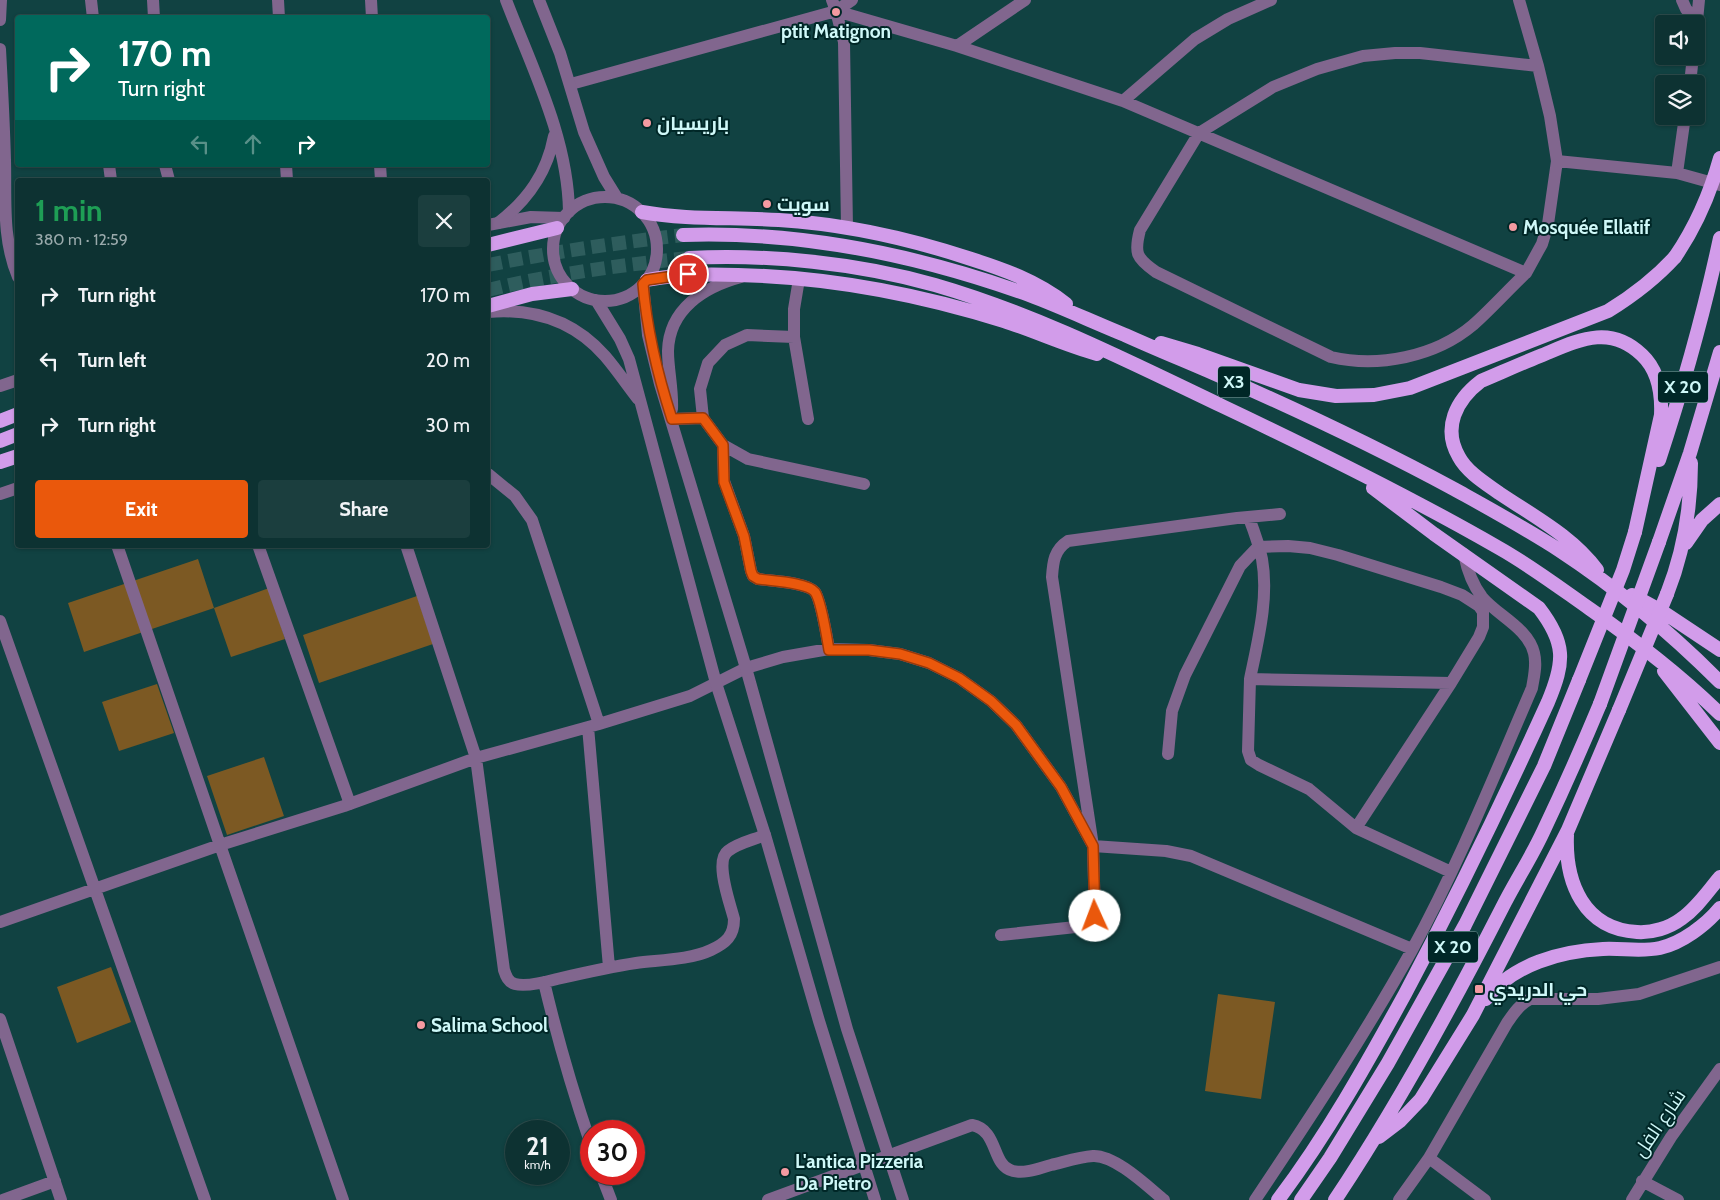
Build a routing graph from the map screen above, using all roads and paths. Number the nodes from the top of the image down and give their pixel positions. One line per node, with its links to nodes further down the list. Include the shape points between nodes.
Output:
1 (1, 0): 21 (street)
2 (91, 0): 15 (street)
3 (153, 0): 16 (street)
4 (278, 0): 17 (street)
5 (371, 0): 18 (street)
6 (506, 0): 28 (street)
7 (540, 0): 25 (street)
8 (852, 0): 14 (street)
9 (1025, 0): 22 (street)
10 (1271, 0): 26 (street, via 1228,19 1195,39)
11 (1519, 0): 24 (street)
12 (1682, 0): 19 (street)
13 (1699, 0): 20 (street)
14 (834, 5): 22 (street); 25 (street); 38 (street, via 844,42)
15 (93, 15)
16 (154, 15)
17 (279, 15)
18 (372, 15)
19 (1689, 15)
20 (1698, 15)
21 (0, 20)
22 (958, 46): 26 (street)
23 (0, 49): 43 (street, via 5,229)
24 (1538, 66): 29 (street, via 1420,53 1363,56 1273,87); 31 (street)
25 (570, 84): 34 (street, via 590,147)
26 (1123, 101): 29 (street)
27 (1684, 125): 32 (street)
28 (555, 131): 36 (street, via 566,173); 37 (street, via 546,167 537,183 513,212)
29 (1200, 133): 44 (street); 44 (street, via 1140,230 1135,248 1139,256 1156,272 1331,357 1369,362 1431,349 1472,326)
30 (1720, 158): 53 (highway, bridge, via 1694,227 1675,257 1633,296 1608,311 1410,388 1374,395 1336,396 1299,390 1198,354)
31 (1557, 161): 32 (street); 44 (street, via 1548,224 1542,244)
32 (1677, 173): 33 (street)
33 (1720, 185)
34 (617, 198): 35 (street); 36 (street, via 591,199 579,204)
35 (642, 212): 38 (highway, via 678,217 779,220); 47 (street, via 651,224 657,252 654,267)
36 (563, 219): 37 (street, via 531,217); 41 (highway); 48 (street, via 554,241 553,254 556,267)
37 (493, 224)
38 (848, 228): 52 (highway, via 914,242 998,268 1033,282)
39 (684, 235): 52 (highway, X3, via 760,235 892,254 1028,294)
40 (1720, 238): 80 (highway, X 20, via 1684,382)
41 (490, 244)
42 (689, 258): 56 (highway, X3, via 725,256 844,266 933,284 1022,314)
43 (15, 269)
44 (1526, 274)
45 (748, 275): 46 (highway); 47 (highway, via 688,274); 62 (street, via 706,291 682,310 677,319 668,350)
46 (799, 279): 54 (street); 56 (highway, via 875,289 972,312)
47 (645, 282): 49 (street, via 622,298); 62 (street, via 648,335)
48 (572, 289): 49 (street); 50 (highway, via 532,294)
49 (596, 300): 59 (street, via 629,359)
50 (490, 305)
51 (490, 312): 59 (street, via 533,313 563,324 605,356)
52 (1078, 314): 53 (highway, X3)
53 (1122, 334): 87 (highway, X3, via 1247,388 1407,464 1515,522)
54 (794, 337): 61 (street, via 747,335 725,345 708,363 700,389); 63 (street)
55 (1720, 352): 68 (highway, X 20)
56 (1134, 364): 72 (highway, X3)
57 (15, 381): 58 (street)
58 (0, 386)
59 (640, 401): 95 (street)
60 (15, 415): 64 (highway)
61 (703, 418): 62 (street); 67 (street)
62 (672, 419): 92 (street)
63 (808, 419)
64 (0, 421)
65 (15, 435): 66 (highway)
66 (0, 441)
67 (723, 445): 74 (street, via 748,460); 89 (street, via 724,482 744,536 753,576 806,586 815,592)
68 (1690, 453): 85 (highway, via 1690,501); 122 (highway, X 20, bridge, via 1600,704 1542,834 1443,1020)
69 (15, 457): 71 (highway)
70 (15, 463): 71 (highway)
71 (0, 464)
72 (1349, 468): 86 (highway); 91 (highway, X3, via 1500,548)
73 (490, 476): 98 (street, via 515,496 532,520)
74 (864, 484)
75 (15, 489): 76 (street)
76 (0, 494)
77 (1720, 504): 85 (highway, via 1702,520)
78 (1280, 514): 79 (street)
79 (1249, 518): 81 (street); 107 (street, via 1068,541 1059,547 1052,577)
80 (1636, 532): 87 (highway, via 1662,403 1652,368 1636,349 1613,338 1588,337 1480,381 1459,402 1452,430 1459,458 1480,479 1575,545); 140 (highway, X 20, bridge, via 1544,766 1465,926 1383,1071)
81 (1258, 547): 93 (street, via 1264,587); 96 (street, via 1310,548 1338,555 1441,587 1479,606 1483,612 1483,627 1479,638); 100 (street, via 1240,566 1185,675 1172,711)
82 (118, 548): 106 (street)
83 (259, 548): 102 (street)
84 (407, 548): 101 (street)
85 (1682, 548): 104 (highway, bridge, via 1667,594)
86 (1464, 554): 108 (street, via 1473,584 1527,639 1534,651 1536,665 1532,688); 139 (highway, via 1534,603 1551,624 1559,643 1561,664 1556,684 1485,839 1366,1066 1329,1127)
87 (1604, 582): 90 (highway, via 1663,612); 94 (highway, X3, via 1692,654)
88 (0, 622): 110 (street)
89 (829, 650): 92 (street, via 783,657); 107 (street, via 900,654 929,663 959,678 991,701 1016,725 1061,787)
90 (1720, 650)
91 (1656, 657): 97 (highway, X3); 99 (highway)
92 (746, 668): 95 (street); 123 (street, via 847,1029)
93 (1250, 679): 96 (street); 103 (street, via 1248,751 1251,760 1309,789)
94 (1720, 682)
95 (716, 683): 98 (street, via 690,696); 105 (street)
96 (1451, 683): 103 (street)
97 (1720, 714)
98 (594, 726): 101 (street); 115 (street)
99 (1720, 743)
100 (1168, 754)
101 (476, 758): 102 (street); 117 (street, via 506,976 515,984)
102 (350, 804): 106 (street)
103 (1356, 828): 108 (street)
104 (1568, 830): 109 (highway, via 1566,852 1570,875 1579,896 1592,914 1625,931 1663,929 1680,920 1695,908); 118 (highway)
105 (765, 835): 115 (street, via 729,850 723,856 721,866 734,919 732,934 724,943 696,955); 125 (street)
106 (220, 845): 110 (street); 132 (street)
107 (1093, 846): 113 (street, via 1093,922 1085,926); 114 (street, via 1191,856)
108 (1451, 872): 114 (street)
109 (1720, 877)
110 (94, 890): 112 (street); 131 (street)
111 (1720, 908): 118 (highway, via 1679,941 1662,947 1583,951 1536,963 1490,993)
112 (0, 922)
113 (1001, 935)
114 (1412, 950): 138 (street, via 1324,1098)
115 (609, 967): 117 (street)
116 (1720, 967): 124 (street, via 1639,994 1530,999 1507,1023)
117 (544, 982): 121 (street)
118 (1473, 1015): 122 (highway, via 1421,1099)
119 (0, 1019): 126 (street)
120 (1720, 1070): 127 (street, شارع الفل)
121 (582, 1120)
122 (1373, 1142): 141 (highway, X 20)
123 (889, 1155): 125 (street); 136 (street); 137 (street, via 972,1125 980,1126 992,1141 1000,1161 1012,1171 1025,1172 1094,1156 1106,1158)
124 (1429, 1158): 142 (street); 143 (street)
125 (865, 1164): 134 (street); 135 (street)
126 (55, 1181): 129 (street); 130 (street)
127 (1642, 1181): 144 (street, شارع الفل); 145 (street)
128 (606, 1185): 133 (street)
129 (3, 1200)
130 (61, 1200)
131 (205, 1200)
132 (344, 1200)
133 (611, 1200)
134 (768, 1200)
135 (875, 1200)
136 (903, 1200)
137 (1164, 1200)
138 (1255, 1200)
139 (1278, 1200)
140 (1301, 1200)
141 (1335, 1200)
142 (1399, 1200)
143 (1485, 1200)
144 (1632, 1200)
145 (1678, 1200)

